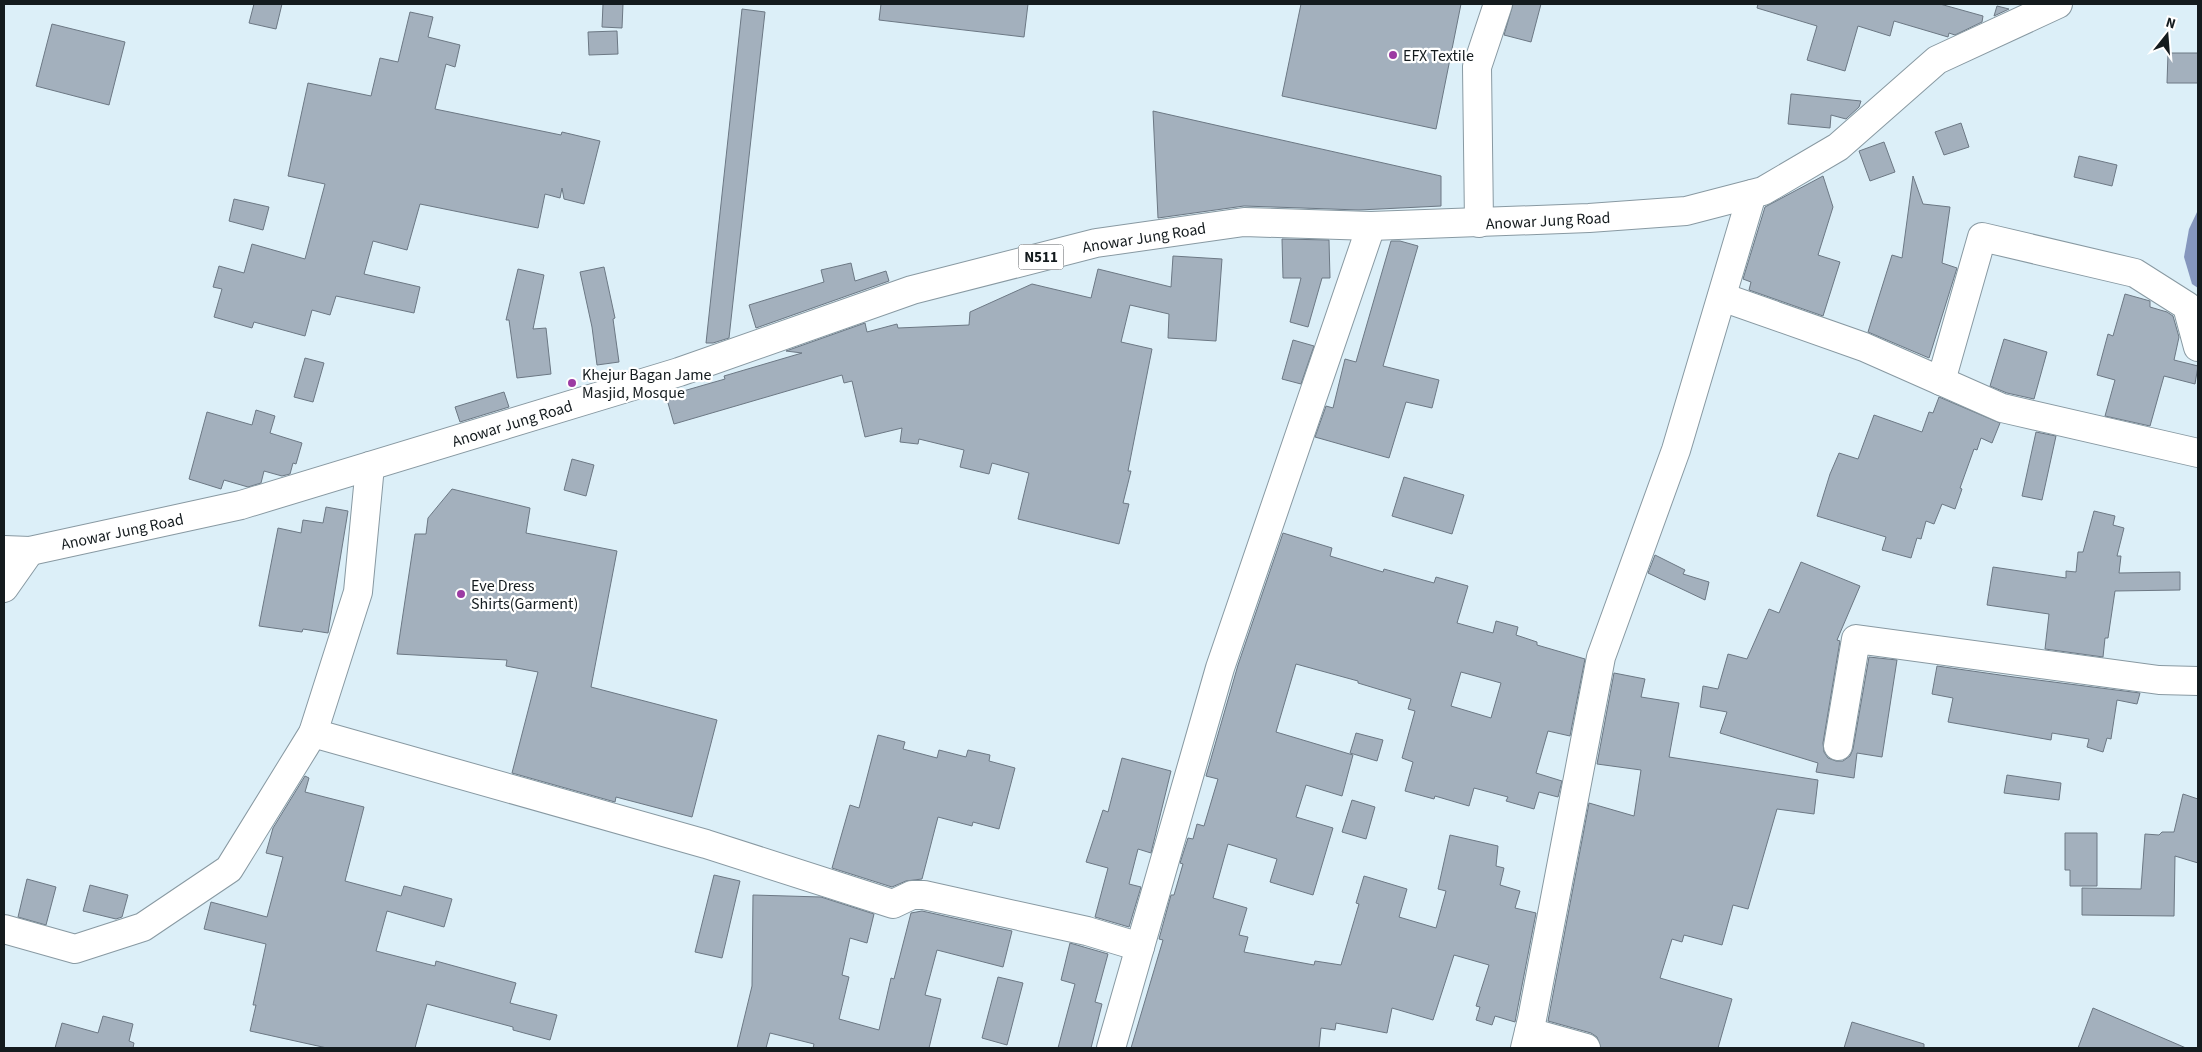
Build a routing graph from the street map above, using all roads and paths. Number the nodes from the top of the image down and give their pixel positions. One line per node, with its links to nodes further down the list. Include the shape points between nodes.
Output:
1 (1498, 4): 4 (main road, via 1477,67)
2 (2058, 4): 3 (main road, Anowar Jung Road / N511, via 1936,60 1838,148 1763,191)
3 (1752, 194): 4 (main road, Anowar Jung Road / N511, via 1686,211); 6 (main road)
4 (1479, 223): 5 (main road, Anowar Jung Road / N511)
5 (1371, 226): 10 (main road, Anowar Jung Road / N511, via 1244,222 1096,243 912,290 679,372); 17 (main road, via 1220,668)
6 (1722, 297): 8 (main road, via 1864,347); 18 (main road, via 1676,450 1601,657)
7 (2198, 346): 8 (main road, via 2187,306 2135,274 1982,237)
8 (1941, 381): 9 (main road, via 2002,408)
9 (2198, 453)
10 (370, 466): 11 (main road, Anowar Jung Road / N511, via 241,505); 14 (main road, via 358,592)
11 (17, 550): 12 (main road)
12 (4, 588)
13 (2198, 681): 15 (main road, via 2159,680 1856,639)
14 (313, 733): 16 (main road, via 228,869 143,927 75,949); 17 (main road, via 706,844 893,904 912,895 924,895 1087,931)
15 (1838, 746)
16 (4, 930)
17 (1140, 947): 19 (main road)
18 (1527, 1040): 20 (main road)
19 (1111, 1048)
20 (1586, 1048)

